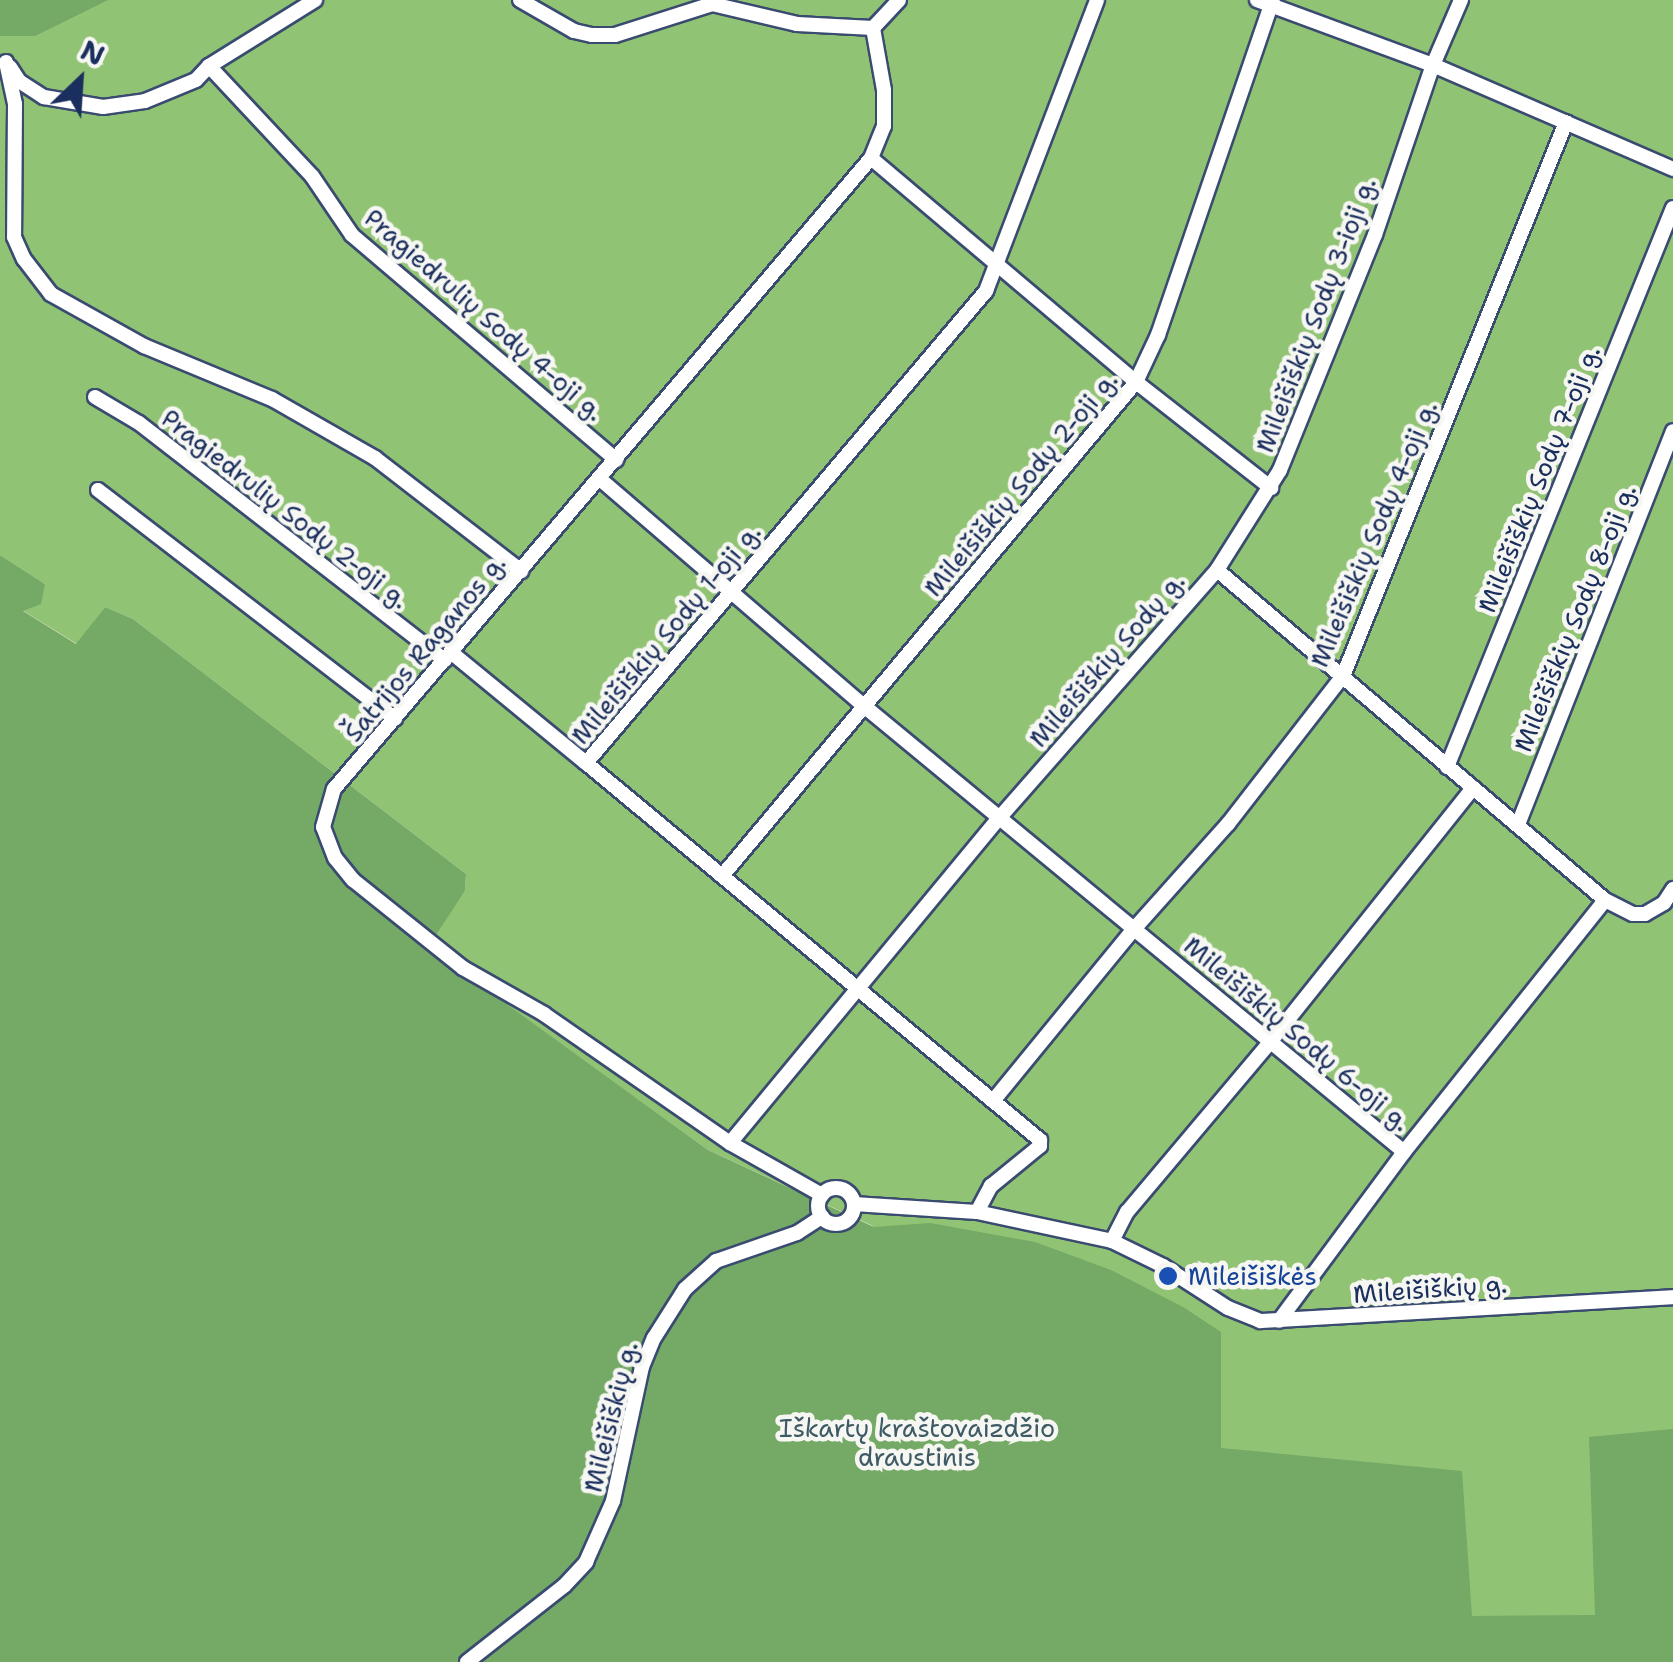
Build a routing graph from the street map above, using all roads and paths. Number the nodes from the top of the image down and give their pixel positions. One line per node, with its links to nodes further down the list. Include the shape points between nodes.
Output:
1 (315, 0): 9 (street)
2 (520, 0): 7 (street, via 592,36 615,36 712,4 797,24)
3 (899, 0): 7 (street)
4 (1096, 0): 14 (street, Mileišiškių Sodų 1-oji g.)
5 (1462, 0): 8 (street, Mileišiškių Sodų 3-ioji g.)
6 (1267, 2): 8 (street); 15 (street, Mileišiškių Sodų 2-oji g., via 1158,335)
7 (873, 28): 11 (street, Šatrijos Raganos g., via 884,126)
8 (1433, 65): 10 (street); 20 (street, Mileišiškių Sodų 3-ioji g., via 1375,236)
9 (209, 66): 18 (street, Pragiedrulių Sodų 4-oji g., via 312,176 352,234); 23 (street, via 178,89 103,107 44,97 6,62 15,104 14,238 24,259 52,294 144,346 272,399 375,458)
10 (1566, 122): 12 (street); 26 (street, Mileišiškių Sodų 4-oji g.)
11 (872, 158): 14 (street); 18 (street, Šatrijos Raganos g.)
12 (1673, 168)
13 (1673, 208): 30 (street, Mileišiškių Sodų 7-oji g.)
14 (996, 265): 15 (street); 24 (street, Mileišiškių Sodų 1-oji g., via 986,291)
15 (1136, 382): 20 (street); 27 (street, Mileišiškių Sodų 2-oji g.)
16 (95, 397): 25 (street, Pragiedrulių Sodų 2-oji g., via 139,423)
17 (1673, 431): 33 (street, Mileišiškių Sodų 8-oji g.)
18 (616, 460): 19 (street, Šatrijos Raganos g.)
19 (600, 479): 23 (street, Šatrijos Raganos g.); 24 (street, Mileišiškių Sodų 6-oji g.)
20 (1270, 488): 22 (street, Mileišiškių Sodų 3-ioji g.)
21 (98, 490): 28 (street)
22 (1216, 570): 26 (street, Mileišiškių Sodų g.); 32 (street, Mileišiškių Sodų g.)
23 (521, 571): 25 (street, Šatrijos Raganos g.)
24 (730, 591): 27 (street, Mileišiškių Sodų 6-oji g.); 29 (street, Mileišiškių Sodų 1-oji g.)
25 (448, 656): 28 (street, Šatrijos Raganos g.); 29 (street, Pragiedrulių Sodų 2-oji g.)
26 (1343, 676): 30 (street, Mileišiškių Sodų g.); 37 (street, Mileišiškių Sodų 4-oji g., via 1228,824)
27 (864, 706): 32 (street, Mileišiškių Sodų 6-oji g.); 34 (street, Mileišiškių Sodų 2-oji g.)
28 (396, 719): 41 (street, Šatrijos Raganos g., via 334,789 323,826 353,880 463,968 544,1014)
29 (586, 763): 34 (street, Mileišiškių Sodų 1-oji g.)
30 (1448, 768): 31 (street, Mileišiškių Sodų g.)
31 (1473, 788): 33 (street, Mileišiškių Sodų g.); 39 (street)
32 (1000, 817): 37 (street, Mileišiškių Sodų 6-oji g.); 38 (street, Mileišiškių Sodų g.)
33 (1518, 822): 36 (street, Mileišiškių Sodų g.)
34 (722, 876): 38 (street, Mileišiškių Sodų 1-oji g.)
35 (1673, 889): 36 (street, Mileišiškių Sodų g., via 1645,914)
36 (1605, 900): 42 (street)
37 (1134, 929): 39 (street, Mileišiškių Sodų 6-oji g.); 40 (street, Mileišiškių Sodų 4-oji g.)
38 (856, 990): 40 (street, Mileišiškių Sodų 1-oji g.); 41 (street, Mileišiškių Sodų g.)
39 (1271, 1041): 42 (street, Mileišiškių Sodų 6-oji g.); 47 (street, via 1127,1212)
40 (994, 1100): 45 (street, Mileišiškių Sodų 1-oji g., via 1040,1146 992,1186)
41 (730, 1143): 43 (street, Šatrijos Raganos g.)
42 (1404, 1152): 49 (street, Mileišiškių Sodų 6-oji g.)
43 (822, 1195): 44 (street, via 844,1190); 46 (street)
44 (854, 1204): 45 (street, Mileišiškių g.); 46 (street, via 843,1223)
45 (977, 1212): 47 (street, Mileišiškių g.)
46 (822, 1217): 50 (street, Mileišiškių g., via 716,1261 685,1288 642,1367 613,1501 586,1562)
47 (1112, 1242): 49 (street, Mileišiškių g., via 1246,1317)
48 (1673, 1297): 49 (street, Mileišiškių g.)
49 (1279, 1321)
50 (467, 1662)

